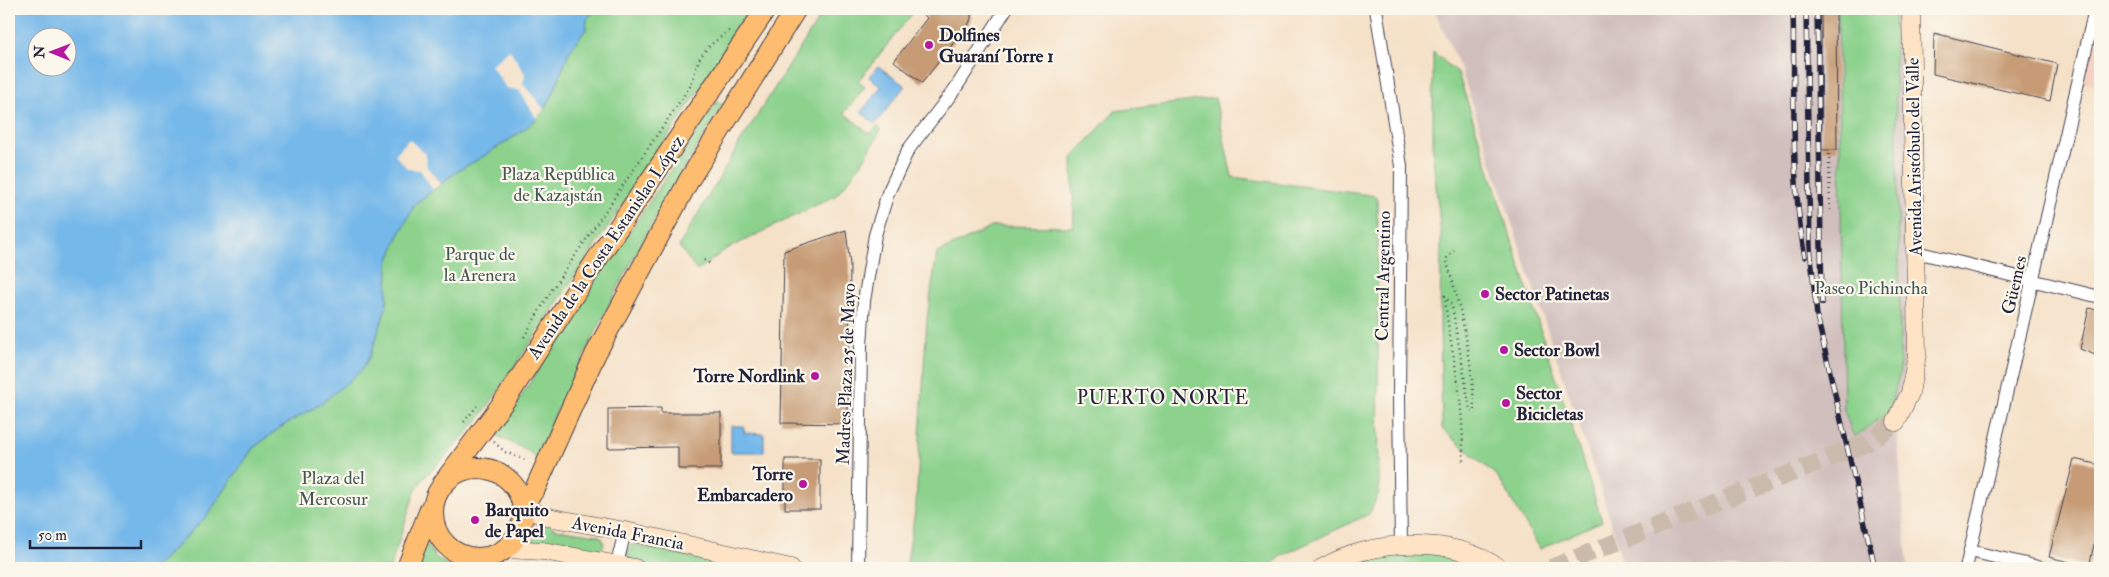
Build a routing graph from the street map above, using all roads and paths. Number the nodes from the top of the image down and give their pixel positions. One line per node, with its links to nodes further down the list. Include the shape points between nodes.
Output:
1 (766, 9): 23 (main road, Avenida de la Costa Estanislao López, via 508,396)
2 (796, 9): 24 (main road, Avenida de la Costa Estanislao López, via 689,180 596,355 535,489)
3 (1006, 9): 35 (street, Madres Plaza 25 de Mayo, via 954,89 908,150 888,193 875,235 863,319)
4 (1376, 9): 26 (street, Central Argentino, via 1401,166)
5 (1911, 9): 11 (main road, Avenida Aristóbulo del Valle)
6 (2095, 9): 14 (street, Güemes)
7 (730, 29): 16 (path, via 699,59 691,86 556,283)
8 (1829, 154): 9 (path)
9 (1830, 211)
10 (1454, 250): 22 (path, via 1446,259 1462,310 1473,384 1474,412 1470,410 1452,306 1445,296 1463,432)
11 (1916, 252): 14 (street); 19 (main road, Avenida Aristóbulo del Valle, via 1917,355 1910,394)
12 (704, 260): 13 (path)
13 (712, 265)
14 (2033, 281): 15 (street); 28 (street, Güemes)
15 (2100, 297)
16 (521, 342)
17 (478, 404): 18 (path)
18 (464, 422)
19 (1896, 422)
20 (491, 440): 21 (path, via 505,452)
21 (529, 461)
22 (1462, 462)
23 (439, 489): 24 (main road, via 456,472 473,467 490,469 511,482); 27 (main road, via 432,512 434,528 442,542 455,553 470,558); 31 (main road, Avenida de la Costa Estanislao López)
24 (523, 506): 25 (main road, Avenida Francia, via 553,518); 27 (main road, via 522,524 516,538)
25 (625, 531): 29 (street); 34 (main road, Avenida Francia)
26 (1401, 545): 30 (main road, via 1463,552); 36 (main road, via 1366,550)
27 (504, 551): 29 (main road, Avenida Francia, via 542,551); 32 (main road)
28 (1970, 551): 37 (street, Güemes); 38 (street)
29 (616, 566): 33 (main road, Avenida Francia)
30 (1496, 566)
31 (407, 568)
32 (488, 568)
33 (636, 568)
34 (791, 568)
35 (858, 568)
36 (1322, 568)
37 (1966, 568)
38 (2042, 568)

